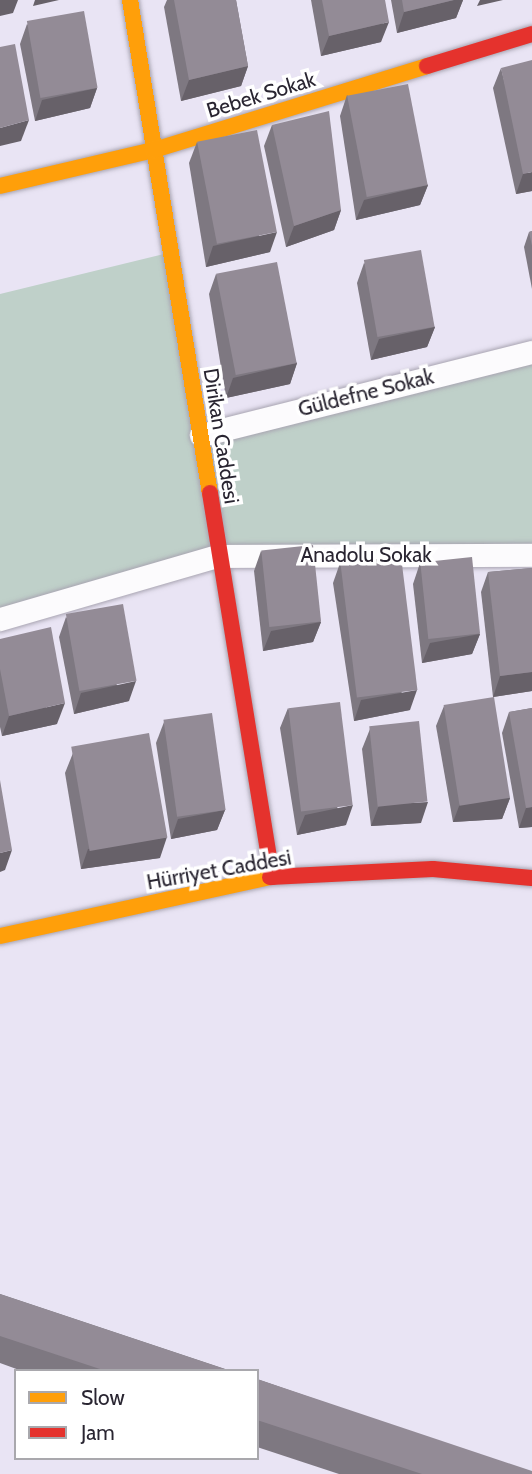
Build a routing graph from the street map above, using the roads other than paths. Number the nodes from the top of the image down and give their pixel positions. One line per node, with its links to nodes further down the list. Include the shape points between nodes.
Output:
1 (130, 0): 3 (street, Dirikan Caddesi)
2 (532, 34): 3 (street, Bebek Sokak)
3 (154, 150): 4 (street, Bebek Sokak); 6 (street, Dirikan Caddesi)
4 (0, 186)
5 (532, 352): 6 (street, Güldefne Sokak)
6 (201, 435): 8 (street, Dirikan Caddesi)
7 (532, 555): 8 (street, Anadolu Sokak)
8 (217, 556): 9 (street, Anadolu Sokak); 10 (street, Dirikan Caddesi)
9 (0, 619)
10 (272, 877): 11 (street, Hürriyet Caddesi, via 433,869); 12 (street, Hürriyet Caddesi)
11 (532, 878)
12 (0, 936)

